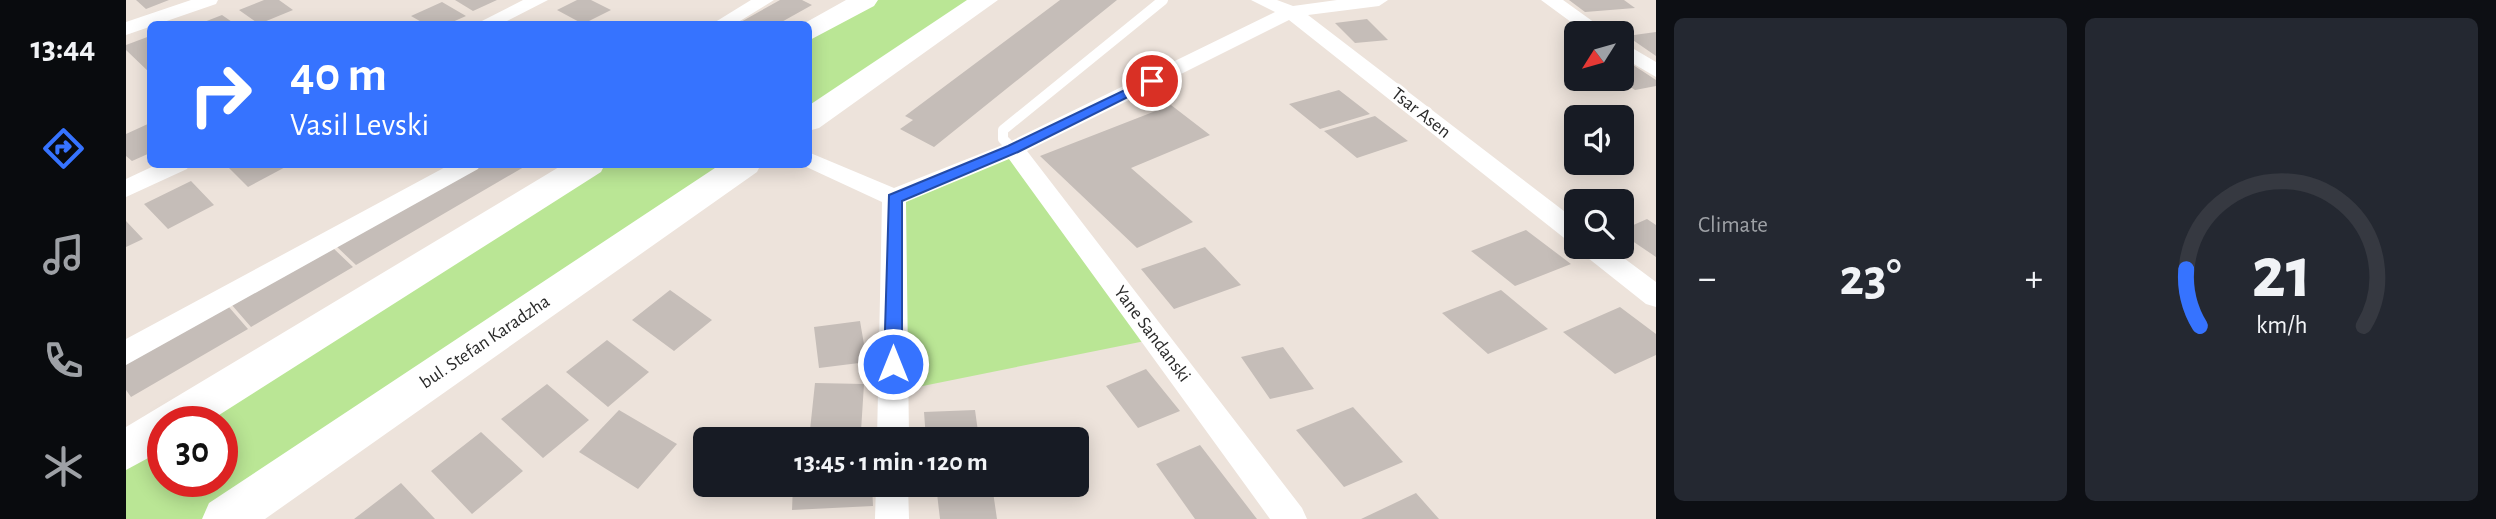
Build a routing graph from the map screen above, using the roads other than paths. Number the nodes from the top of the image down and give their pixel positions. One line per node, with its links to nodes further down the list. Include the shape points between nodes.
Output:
1 (209, 0): 11 (street)
2 (539, 0): 12 (street)
3 (765, 0): 13 (street)
4 (864, 0): 17 (street)
5 (985, 0): 20 (street)
6 (1163, 0): 21 (lane, via 1003,130 1003,139)
7 (1260, 0): 10 (street, Tsar Asen)
8 (1379, 0): 10 (street)
9 (1550, 0): 14 (street)
10 (1291, 12): 21 (street); 29 (street, Tsar Asen)
11 (149, 21)
12 (493, 21)
13 (727, 21)
14 (1582, 21)
15 (147, 22): 16 (street)
16 (126, 29)
17 (812, 31)
18 (1634, 56): 19 (street)
19 (1656, 71)
20 (812, 118)
21 (1013, 149): 28 (street); 40 (street, Yane Sandanski)
22 (812, 161): 28 (street)
23 (171, 168): 27 (street)
24 (463, 168): 32 (street)
25 (583, 168): 33 (street)
26 (739, 168): 38 (street, bul. Stefan Karadzha)
27 (126, 189)
28 (894, 198): 34 (street)
29 (1564, 225)
30 (1607, 259): 31 (street)
31 (1656, 297)
32 (126, 353)
33 (198, 406)
34 (893, 427)
35 (147, 437): 36 (street)
36 (126, 450)
37 (892, 497): 39 (street)
38 (226, 519)
39 (892, 519)
40 (1290, 519)

